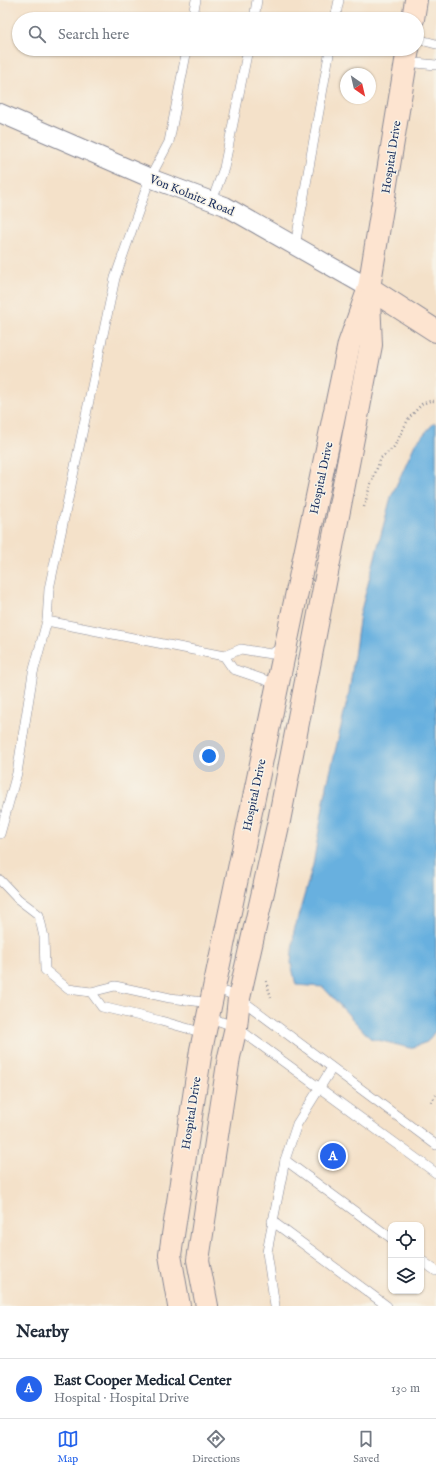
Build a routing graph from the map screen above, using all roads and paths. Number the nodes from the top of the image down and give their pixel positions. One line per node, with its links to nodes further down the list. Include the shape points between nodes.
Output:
1 (196, 0): 5 (lane)
2 (258, 0): 6 (lane)
3 (339, 0): 7 (lane)
4 (416, 0): 8 (street)
5 (193, 12)
6 (255, 12)
7 (336, 12)
8 (414, 12)
9 (424, 41): 10 (lane)
10 (436, 44)
11 (186, 56): 18 (lane, via 169,142)
12 (247, 56): 19 (lane, via 224,168)
13 (329, 56): 20 (lane)
14 (407, 56): 21 (street, Hospital Drive)
15 (410, 56): 16 (lane)
16 (436, 65)
17 (0, 113): 18 (street, Von Kolnitz Road)
18 (150, 178): 19 (street, Von Kolnitz Road); 25 (lane, via 115,278 49,589)
19 (212, 201): 20 (street, Von Kolnitz Road)
20 (294, 246): 21 (street, Von Kolnitz Road)
21 (369, 288): 22 (street, Von Kolnitz Road); 26 (street, Hospital Drive, via 349,344); 32 (street, Hospital Drive, via 371,346 280,813)
22 (436, 331)
23 (436, 401): 24 (path)
24 (422, 404)
25 (47, 621): 27 (lane); 29 (lane, via 33,672 17,773)
26 (285, 646): 27 (lane, via 271,654 241,649); 28 (street, Hospital Drive)
27 (224, 656): 28 (lane, via 233,669)
28 (277, 684): 33 (street, Hospital Drive)
29 (0, 834)
30 (0, 880): 31 (lane, via 39,916 44,937 45,970 68,989)
31 (90, 992): 33 (lane, via 115,986); 33 (lane, via 102,1007 161,1021)
32 (239, 998): 33 (lane); 34 (street, Hospital Drive); 35 (lane)
33 (209, 1010): 34 (lane); 46 (street, Hospital Drive, via 170,1255)
34 (236, 1027): 36 (lane); 47 (street, Hospital Drive, via 229,1057 198,1260)
35 (332, 1068): 36 (lane); 39 (lane)
36 (319, 1088): 40 (lane, via 297,1124); 41 (lane)
37 (436, 1095): 38 (path)
38 (431, 1102)
39 (436, 1145)
40 (284, 1160): 42 (lane); 43 (lane)
41 (436, 1173)
42 (272, 1221): 48 (lane, via 267,1252); 49 (lane)
43 (388, 1236)
44 (424, 1262): 45 (lane)
45 (436, 1271)
46 (179, 1306)
47 (207, 1306)
48 (274, 1306)
49 (387, 1306)

